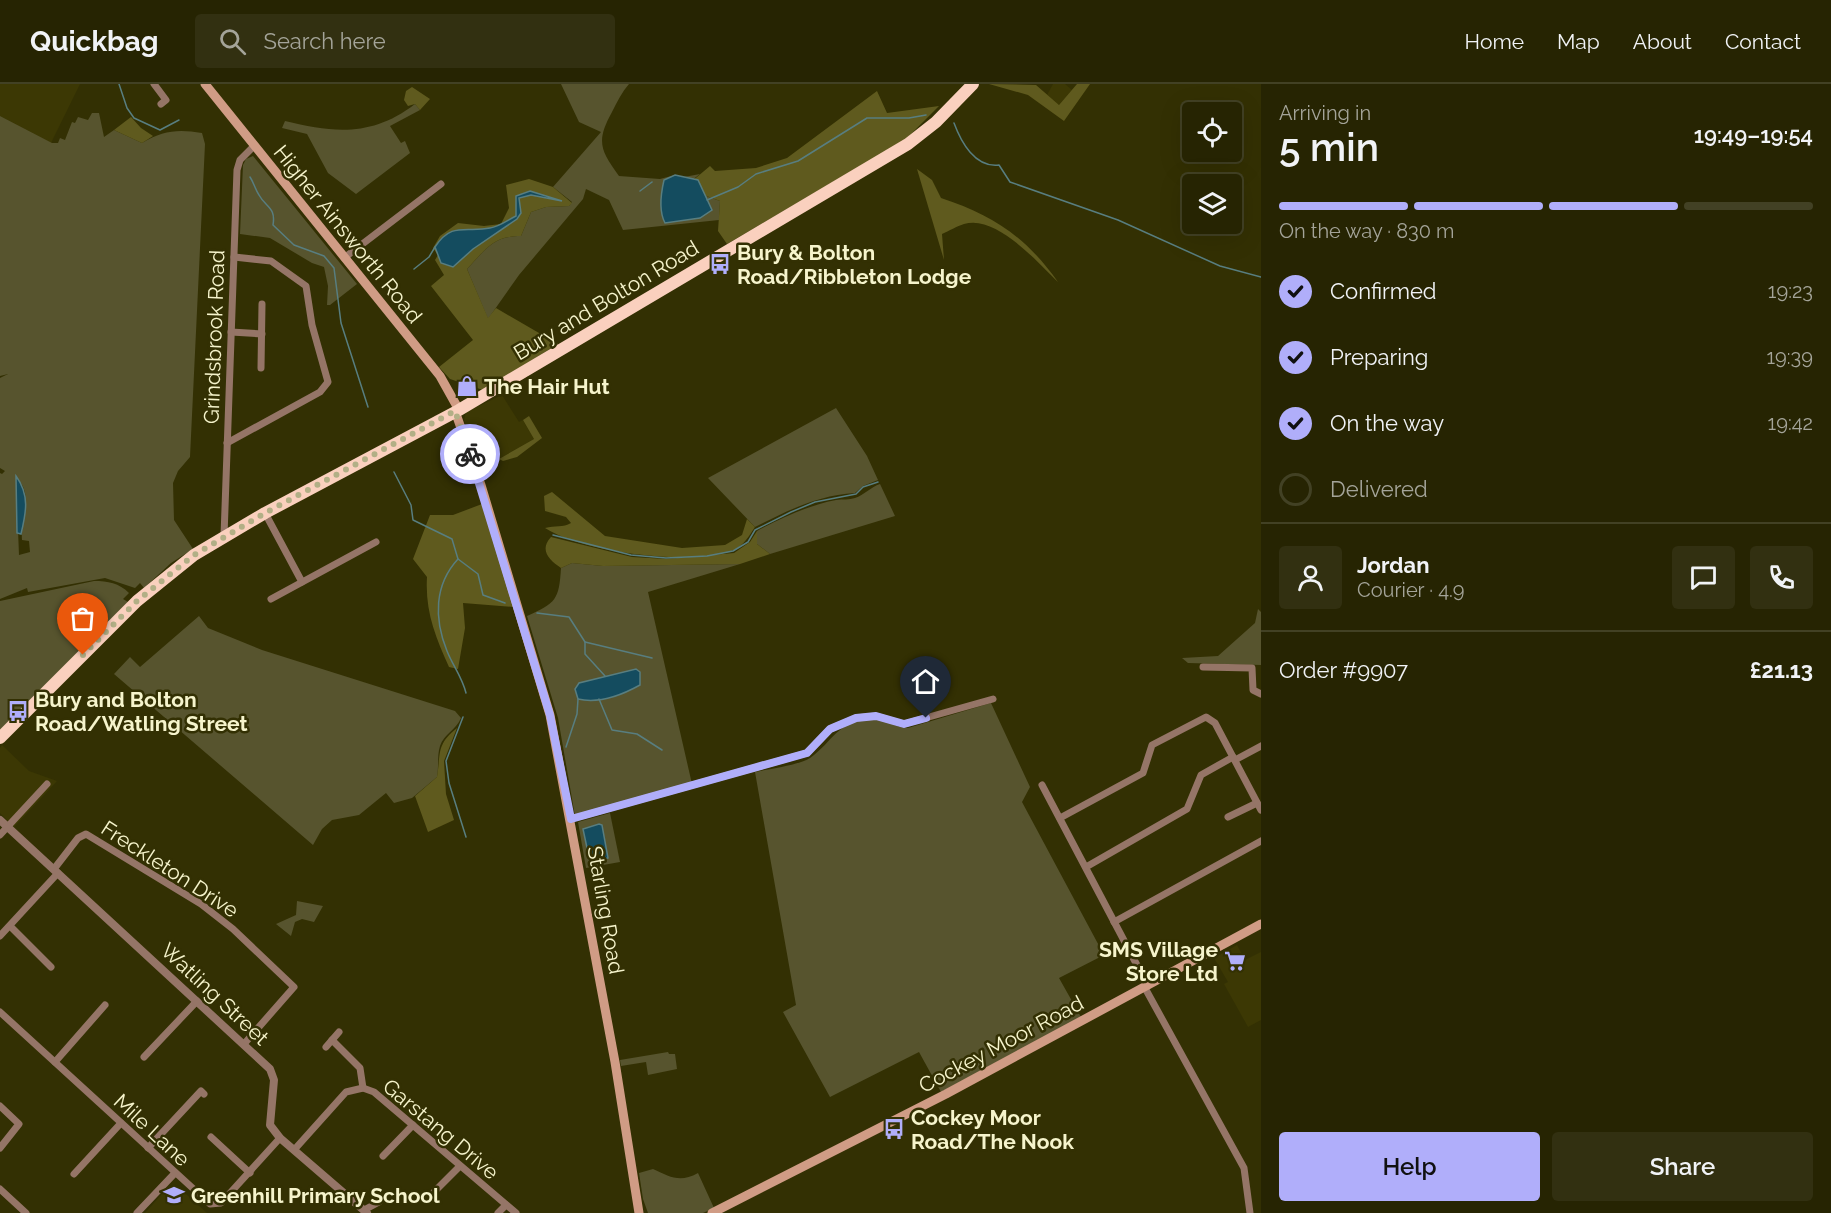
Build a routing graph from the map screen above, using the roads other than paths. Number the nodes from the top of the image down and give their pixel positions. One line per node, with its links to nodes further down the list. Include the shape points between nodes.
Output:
1 (154, 84): 4 (street, via 166,100)
2 (205, 84): 5 (main road, Higher Ainsworth Road)
3 (973, 84): 13 (highway, Bury and Bolton Road, via 908,144)
4 (162, 104)
5 (254, 146): 7 (street, Grindsbrook Road, via 238,164); 8 (main road, Higher Ainsworth Road)
6 (441, 184): 8 (street)
7 (234, 257): 10 (street, Grindsbrook Road); 14 (street, via 271,261 306,286 328,382 321,392)
8 (344, 258): 13 (main road, Higher Ainsworth Road, via 440,376)
9 (262, 303): 11 (street)
10 (231, 332): 11 (street); 14 (street, Grindsbrook Road)
11 (262, 334): 12 (street)
12 (261, 368)
13 (457, 410): 15 (highway, Bury and Bolton Road); 32 (main road, Starling Road, via 550,715)
14 (227, 443): 16 (street, Grindsbrook Road)
15 (265, 513): 16 (highway, Bury and Bolton Road); 18 (street)
16 (224, 536): 23 (highway, Bury and Bolton Road, via 181,564 137,601)
17 (376, 542): 18 (street)
18 (302, 582): 19 (street)
19 (272, 599)
20 (1203, 667): 21 (street, via 1252,668 1253,690)
21 (1261, 694)
22 (993, 699): 32 (street, via 904,724 876,716 856,718 830,729 807,753)
23 (0, 738)
24 (1261, 746): 25 (street)
25 (1234, 759): 28 (street); 30 (street, via 1215,723 1201,718 1152,745 1143,773); 36 (street, via 1200,775 1187,809)
26 (47, 784): 33 (street)
27 (1042, 785): 30 (street)
28 (1259, 806): 29 (street)
29 (1228, 817)
30 (1060, 818): 36 (street)
31 (0, 819): 33 (street, Watling Street)
32 (571, 819): 77 (main road, Starling Road)
33 (8, 826): 34 (street); 37 (street, Watling Street)
34 (0, 835)
35 (1261, 841): 38 (street)
36 (1086, 867): 38 (street)
37 (56, 871): 40 (street); 44 (street, Watling Street); 49 (street, Freckleton Drive, via 78,838 87,834 201,904 233,929 294,987)
38 (1114, 922): 43 (street)
39 (1261, 924): 43 (main road, Cockey Moor Road)
40 (10, 926): 41 (street); 42 (street)
41 (0, 936)
42 (51, 967)
43 (1147, 987): 78 (main road, Cockey Moor Road); 79 (street, via 1244,1168)
44 (197, 1001): 49 (street, Watling Street); 51 (street)
45 (105, 1005): 52 (street)
46 (0, 1012): 52 (street, Mile Lane)
47 (339, 1032): 48 (street)
48 (332, 1040): 50 (street); 53 (street, via 360,1068)
49 (244, 1044): 59 (street, Watling Street, via 270,1069 274,1080 270,1125)
50 (326, 1047)
51 (144, 1057)
52 (55, 1062): 56 (street, Mile Lane)
53 (363, 1088): 57 (street, Garstang Drive, via 375,1092); 62 (street, Garstang Drive, via 346,1092)
54 (204, 1094): 61 (street, via 201,1091)
55 (0, 1106): 60 (street, via 19,1124)
56 (121, 1123): 61 (street, Mile Lane); 66 (street)
57 (412, 1125): 63 (street); 64 (street, Garstang Drive)
58 (211, 1137): 65 (street)
59 (280, 1138): 62 (street); 65 (street, Mile Lane)
60 (0, 1148)
61 (148, 1148): 67 (street, Mile Lane)
62 (294, 1150): 72 (street)
63 (383, 1156)
64 (459, 1167): 69 (street); 71 (street, Garstang Drive)
65 (250, 1173): 67 (street, Mile Lane, via 221,1203 215,1204)
66 (74, 1174)
67 (174, 1174): 74 (street)
68 (0, 1189): 73 (street)
69 (434, 1192)
70 (379, 1202): 72 (street)
71 (506, 1205): 75 (street); 76 (street, Garstang Drive)
72 (366, 1212)
73 (26, 1213)
74 (137, 1213)
75 (498, 1213)
76 (516, 1213)
77 (639, 1213)
78 (712, 1213)
79 (1250, 1213)

